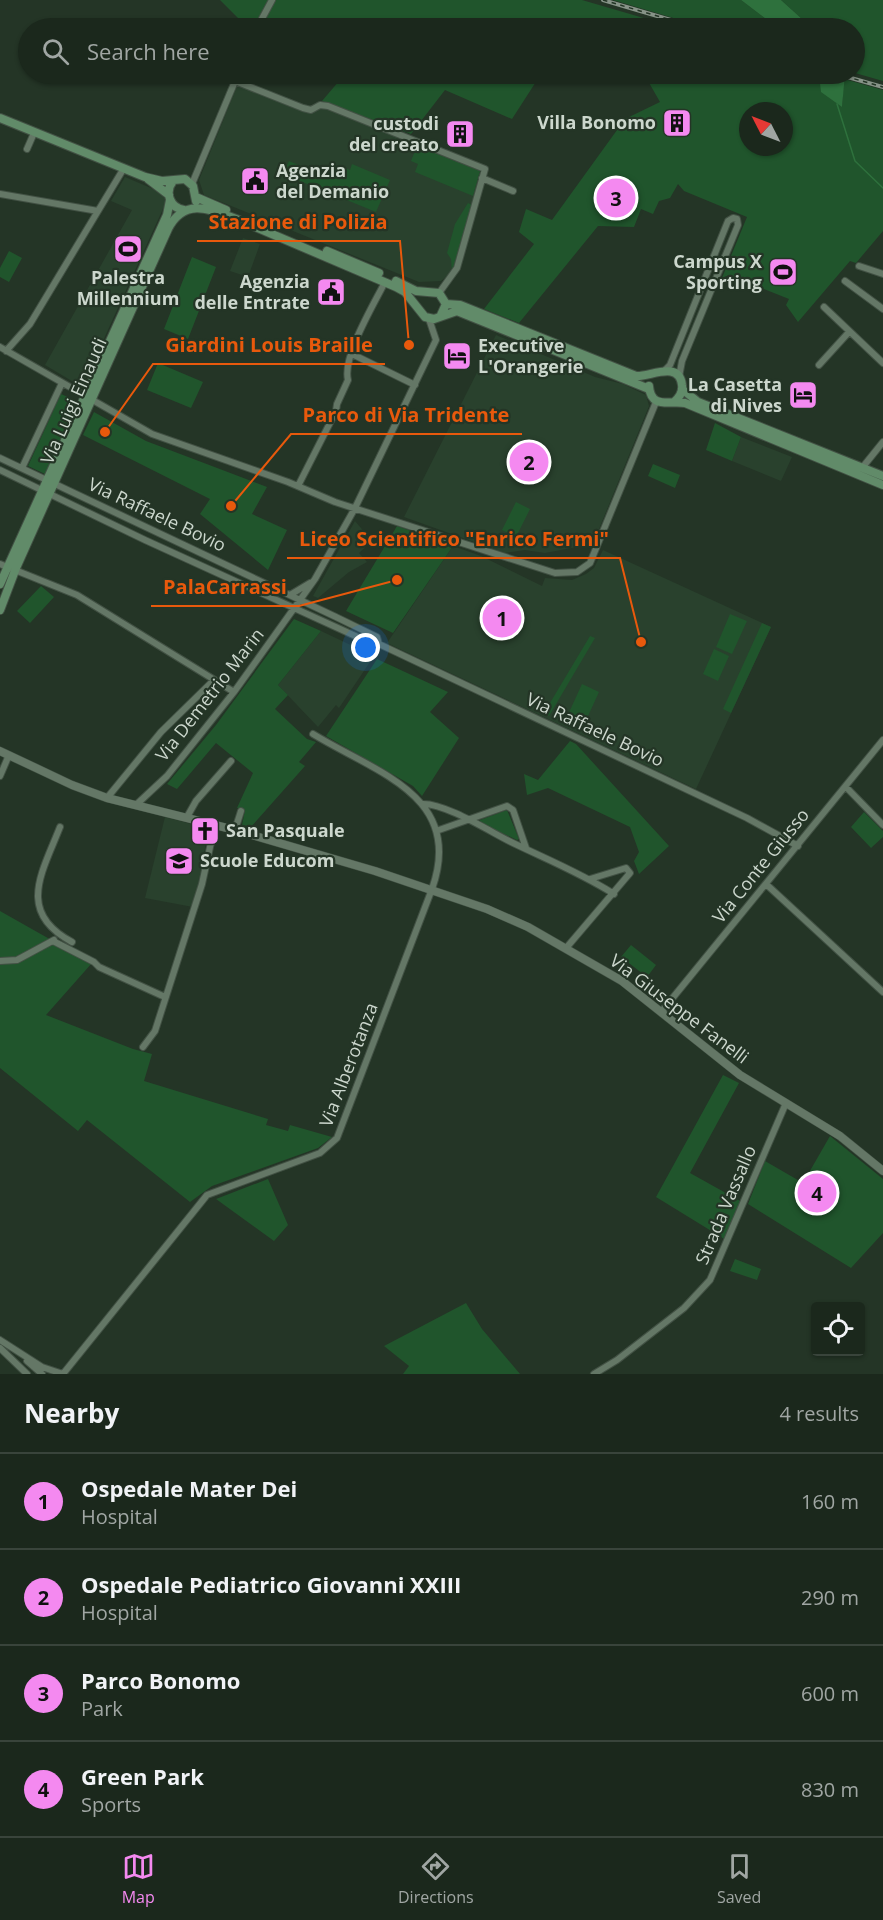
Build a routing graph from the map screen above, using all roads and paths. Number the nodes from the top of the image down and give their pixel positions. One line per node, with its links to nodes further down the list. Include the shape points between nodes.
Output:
1 (272, 0): 2 (street)
2 (262, 18)
3 (234, 84): 12 (street)
4 (243, 84): 10 (street, via 310,110 328,106 485,169)
5 (0, 118): 6 (main road)
6 (34, 133): 7 (street); 8 (main road)
7 (27, 149)
8 (124, 168): 9 (main road); 18 (street)
9 (145, 177): 11 (main road); 16 (main road)
10 (482, 178): 13 (street); 24 (street, via 457,268)
11 (173, 181): 12 (main road, via 185,179); 16 (main road)
12 (192, 184): 15 (main road)
13 (513, 191)
14 (0, 194): 18 (street)
15 (196, 197): 17 (main road); 23 (main road)
16 (169, 198): 17 (main road, via 176,208); 43 (main road, Via Luigi Einaudi, via 167,215)
17 (188, 209): 22 (main road, via 218,212); 43 (main road, Via Luigi Einaudi, via 177,215 168,229)
18 (98, 211): 32 (street, via 30,324)
19 (859, 266): 20 (street)
20 (883, 274)
21 (845, 281): 27 (street)
22 (385, 282): 28 (main road, via 405,292); 33 (street)
23 (426, 292): 24 (main road); 28 (main road, via 419,298)
24 (439, 293): 25 (main road)
25 (446, 303): 29 (main road); 37 (main road, via 460,305 636,376)
26 (824, 307): 31 (street)
27 (883, 309)
28 (418, 310): 30 (main road)
29 (441, 315): 30 (main road); 41 (main road, via 457,311)
30 (429, 319): 40 (street, Via Demetrio Marin, via 436,340)
31 (849, 332): 34 (street); 35 (street)
32 (3, 349): 39 (street)
33 (352, 354): 40 (street); 54 (street, via 346,372 348,380 336,411)
34 (883, 363)
35 (819, 365)
36 (665, 370): 37 (main road); 38 (main road); 38 (street, via 728,221 737,219 738,225)
37 (653, 375): 41 (main road)
38 (679, 377): 42 (main road)
39 (62, 383): 43 (street); 48 (street)
40 (415, 385): 56 (street, Via Demetrio Marin)
41 (648, 389): 44 (main road)
42 (682, 389): 45 (main road); 49 (main road, via 698,402)
43 (89, 398): 52 (main road, Via Luigi Einaudi); 54 (street, via 152,434)
44 (656, 402): 45 (main road); 56 (street, via 592,559 577,572 546,572)
45 (674, 402): 53 (main road, via 685,403)
46 (883, 442): 49 (street)
47 (0, 458): 48 (street, Via Raffaele Bovio)
48 (22, 468): 52 (street, Via Raffaele Bovio)
49 (862, 468): 51 (main road)
50 (0, 470): 55 (street, Via Raffaele Bovio)
51 (883, 477)
52 (51, 482): 55 (main road, Via Luigi Einaudi); 57 (street, Via Raffaele Bovio)
53 (883, 485)
54 (298, 486): 56 (street)
55 (46, 492): 58 (street, Via Raffaele Bovio); 61 (main road, Via Luigi Einaudi)
56 (355, 508): 62 (street, Via Demetrio Marin)
57 (109, 510): 58 (street); 59 (street, Via Raffaele Bovio)
58 (104, 521): 60 (street, Via Raffaele Bovio)
59 (171, 538): 60 (street); 64 (street, Via Raffaele Bovio)
60 (165, 550): 66 (street, Via Raffaele Bovio)
61 (8, 566): 63 (main road, Via Luigi Einaudi); 69 (main road, Via Luigi Einaudi); 71 (street, via 77,595)
62 (315, 579): 65 (street); 67 (street, Via Demetrio Marin)
63 (0, 584)
64 (271, 586): 65 (street, Via Raffaele Bovio); 66 (street)
65 (290, 595): 67 (street, Via Raffaele Bovio)
66 (266, 596): 68 (street, Via Raffaele Bovio)
67 (301, 601): 68 (street, Via Demetrio Marin); 70 (street, Via Raffaele Bovio, via 377,637)
68 (295, 608): 70 (street, Via Raffaele Bovio); 72 (street, Via Demetrio Marin)
69 (0, 610)
70 (379, 644): 91 (street, Via Raffaele Bovio, via 747,818)
71 (214, 680): 72 (street); 80 (street, via 161,732)
72 (234, 692): 81 (street, Via Demetrio Marin, via 167,776)
73 (313, 734): 82 (street, via 409,790)
74 (883, 740): 79 (street, Via Conte Giusso)
75 (0, 750): 76 (street, Via Giuseppe Fanelli)
76 (9, 755): 78 (street); 80 (street, Via Giuseppe Fanelli)
77 (231, 761): 84 (street)
78 (0, 776)
79 (846, 787): 87 (street); 91 (street, Via Conte Giusso)
80 (107, 798): 81 (street, Via Giuseppe Fanelli)
81 (137, 804): 84 (street, Via Giuseppe Fanelli)
82 (422, 804): 85 (street, via 431,803); 90 (street)
83 (241, 811): 89 (street)
84 (187, 817): 86 (street, Via Giuseppe Fanelli)
85 (468, 820): 90 (street); 92 (street); 92 (street, via 511,808)
86 (215, 824): 89 (street, Via Giuseppe Fanelli); 105 (street, via 202,884)
87 (883, 825)
88 (60, 827): 99 (street, via 36,901 44,921)
89 (235, 830): 97 (street, Via Giuseppe Fanelli)
90 (439, 830): 97 (street, Via Alberotanza, via 441,862)
91 (798, 846): 95 (street, Via Conte Giusso)
92 (526, 848): 94 (street)
93 (604, 875): 94 (street); 96 (street); 98 (street, via 626,868 630,873)
94 (590, 879): 96 (street)
95 (766, 884): 104 (street); 106 (street, Via Conte Giusso)
96 (600, 885): 98 (street)
97 (432, 889): 102 (street, Via Giuseppe Fanelli, via 487,909); 114 (street, Via Alberotanza, via 335,1142 320,1154 207,1196)
98 (614, 894): 102 (street)
99 (59, 935): 100 (street); 101 (street)
100 (53, 941): 103 (street, via 17,960); 105 (street, via 99,968)
101 (72, 942)
102 (567, 947): 106 (street, Via Giuseppe Fanelli)
103 (0, 961)
104 (883, 992)
105 (165, 997): 107 (street, via 155,1031)
106 (662, 1011): 108 (street, Via Giuseppe Fanelli, via 740,1074)
107 (143, 1047)
108 (786, 1103): 109 (street, Via Giuseppe Fanelli, via 840,1136); 115 (street, Strada Vassallo, via 710,1280 684,1308)
109 (883, 1171)
110 (0, 1341): 113 (street); 114 (street, via 42,1367)
111 (0, 1348): 112 (street)
112 (27, 1374)
113 (42, 1374)
114 (63, 1374)
115 (594, 1374)

